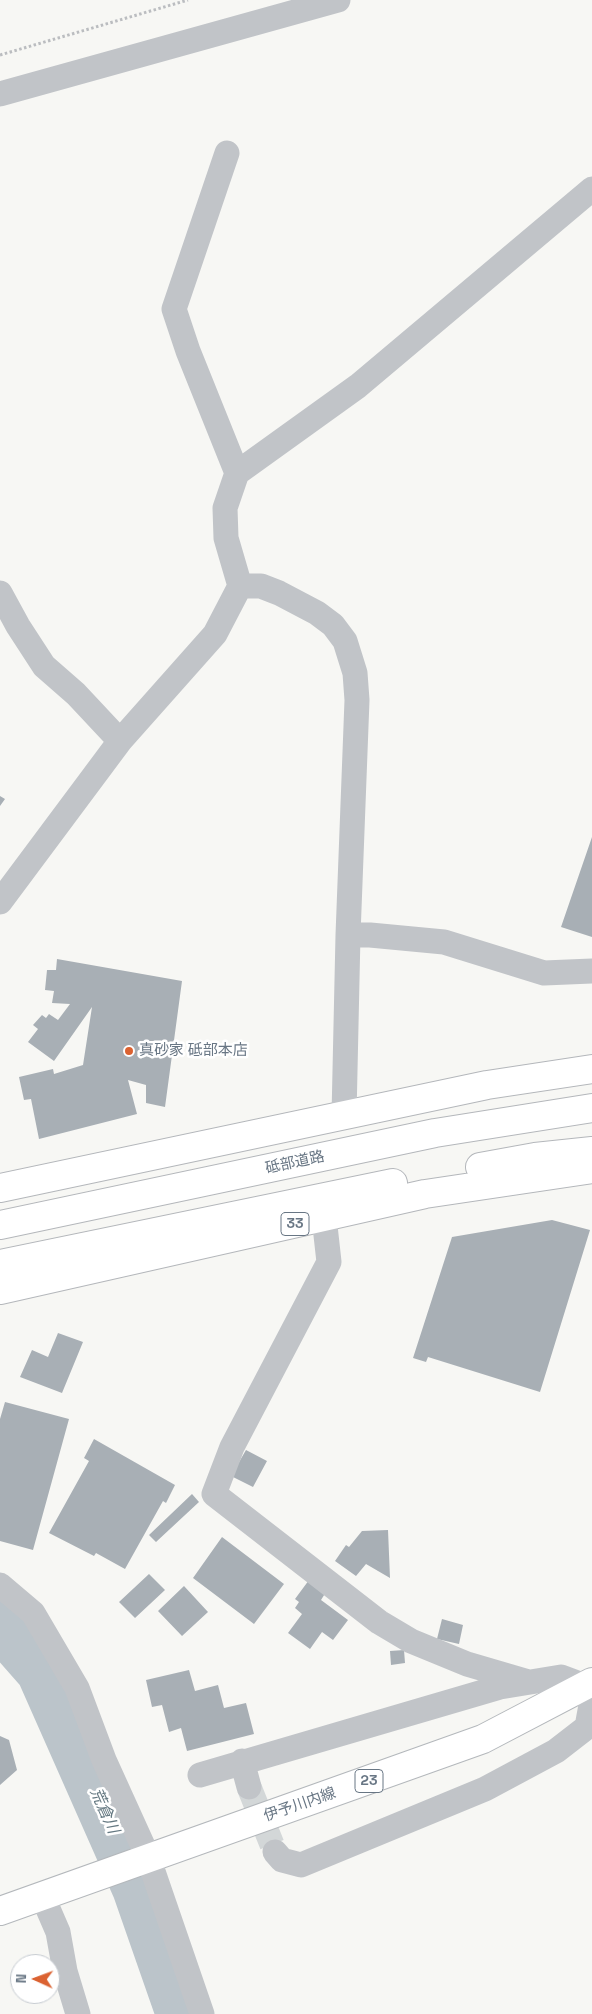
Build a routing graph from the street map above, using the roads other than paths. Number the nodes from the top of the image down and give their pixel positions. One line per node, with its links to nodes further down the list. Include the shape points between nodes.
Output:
1 (338, 0): 2 (street)
2 (0, 94)
3 (227, 153): 5 (street, via 174,309)
4 (592, 189): 5 (street, via 358,386)
5 (237, 473): 6 (street, via 225,508 226,538)
6 (240, 586): 8 (street, via 215,634); 10 (street, via 261,586 317,613 333,625 345,641 355,672 357,700)
7 (0, 593): 8 (street, via 44,666 76,694)
8 (120, 741): 9 (street)
9 (0, 902)
10 (348, 935): 11 (street, via 444,942 544,973); 14 (street)
11 (592, 971)
12 (592, 1069): 14 (main road, via 487,1085)
13 (592, 1108): 19 (main road, 砥部道路, via 435,1133)
14 (344, 1116): 17 (main road)
15 (592, 1151): 20 (main road, 33, via 535,1157 306,1200)
16 (592, 1170): 18 (main road, 33, via 425,1194)
17 (0, 1188)
18 (324, 1217): 21 (main road, 33); 23 (street, via 329,1262 232,1447 214,1494 379,1622 410,1641 468,1664)
19 (0, 1225)
20 (0, 1264)
21 (0, 1290)
22 (0, 1585): 29 (street, via 32,1613 77,1688)
23 (529, 1682): 24 (street, via 561,1677); 25 (street, via 500,1687)
24 (588, 1684): 28 (street, via 591,1705 587,1727 556,1751 485,1789 300,1865 282,1860); 29 (main road, 伊予川内線 / 23, via 483,1739)
25 (242, 1761): 26 (street); 27 (street)
26 (200, 1775)
27 (250, 1787)
28 (275, 1852)
29 (143, 1859): 30 (main road, 伊予川内線 / 23); 33 (street)
30 (51, 1892): 31 (main road, 伊予川内線 / 23); 32 (street, via 64,1971)
31 (0, 1911)
32 (78, 2014)
33 (202, 2014)

